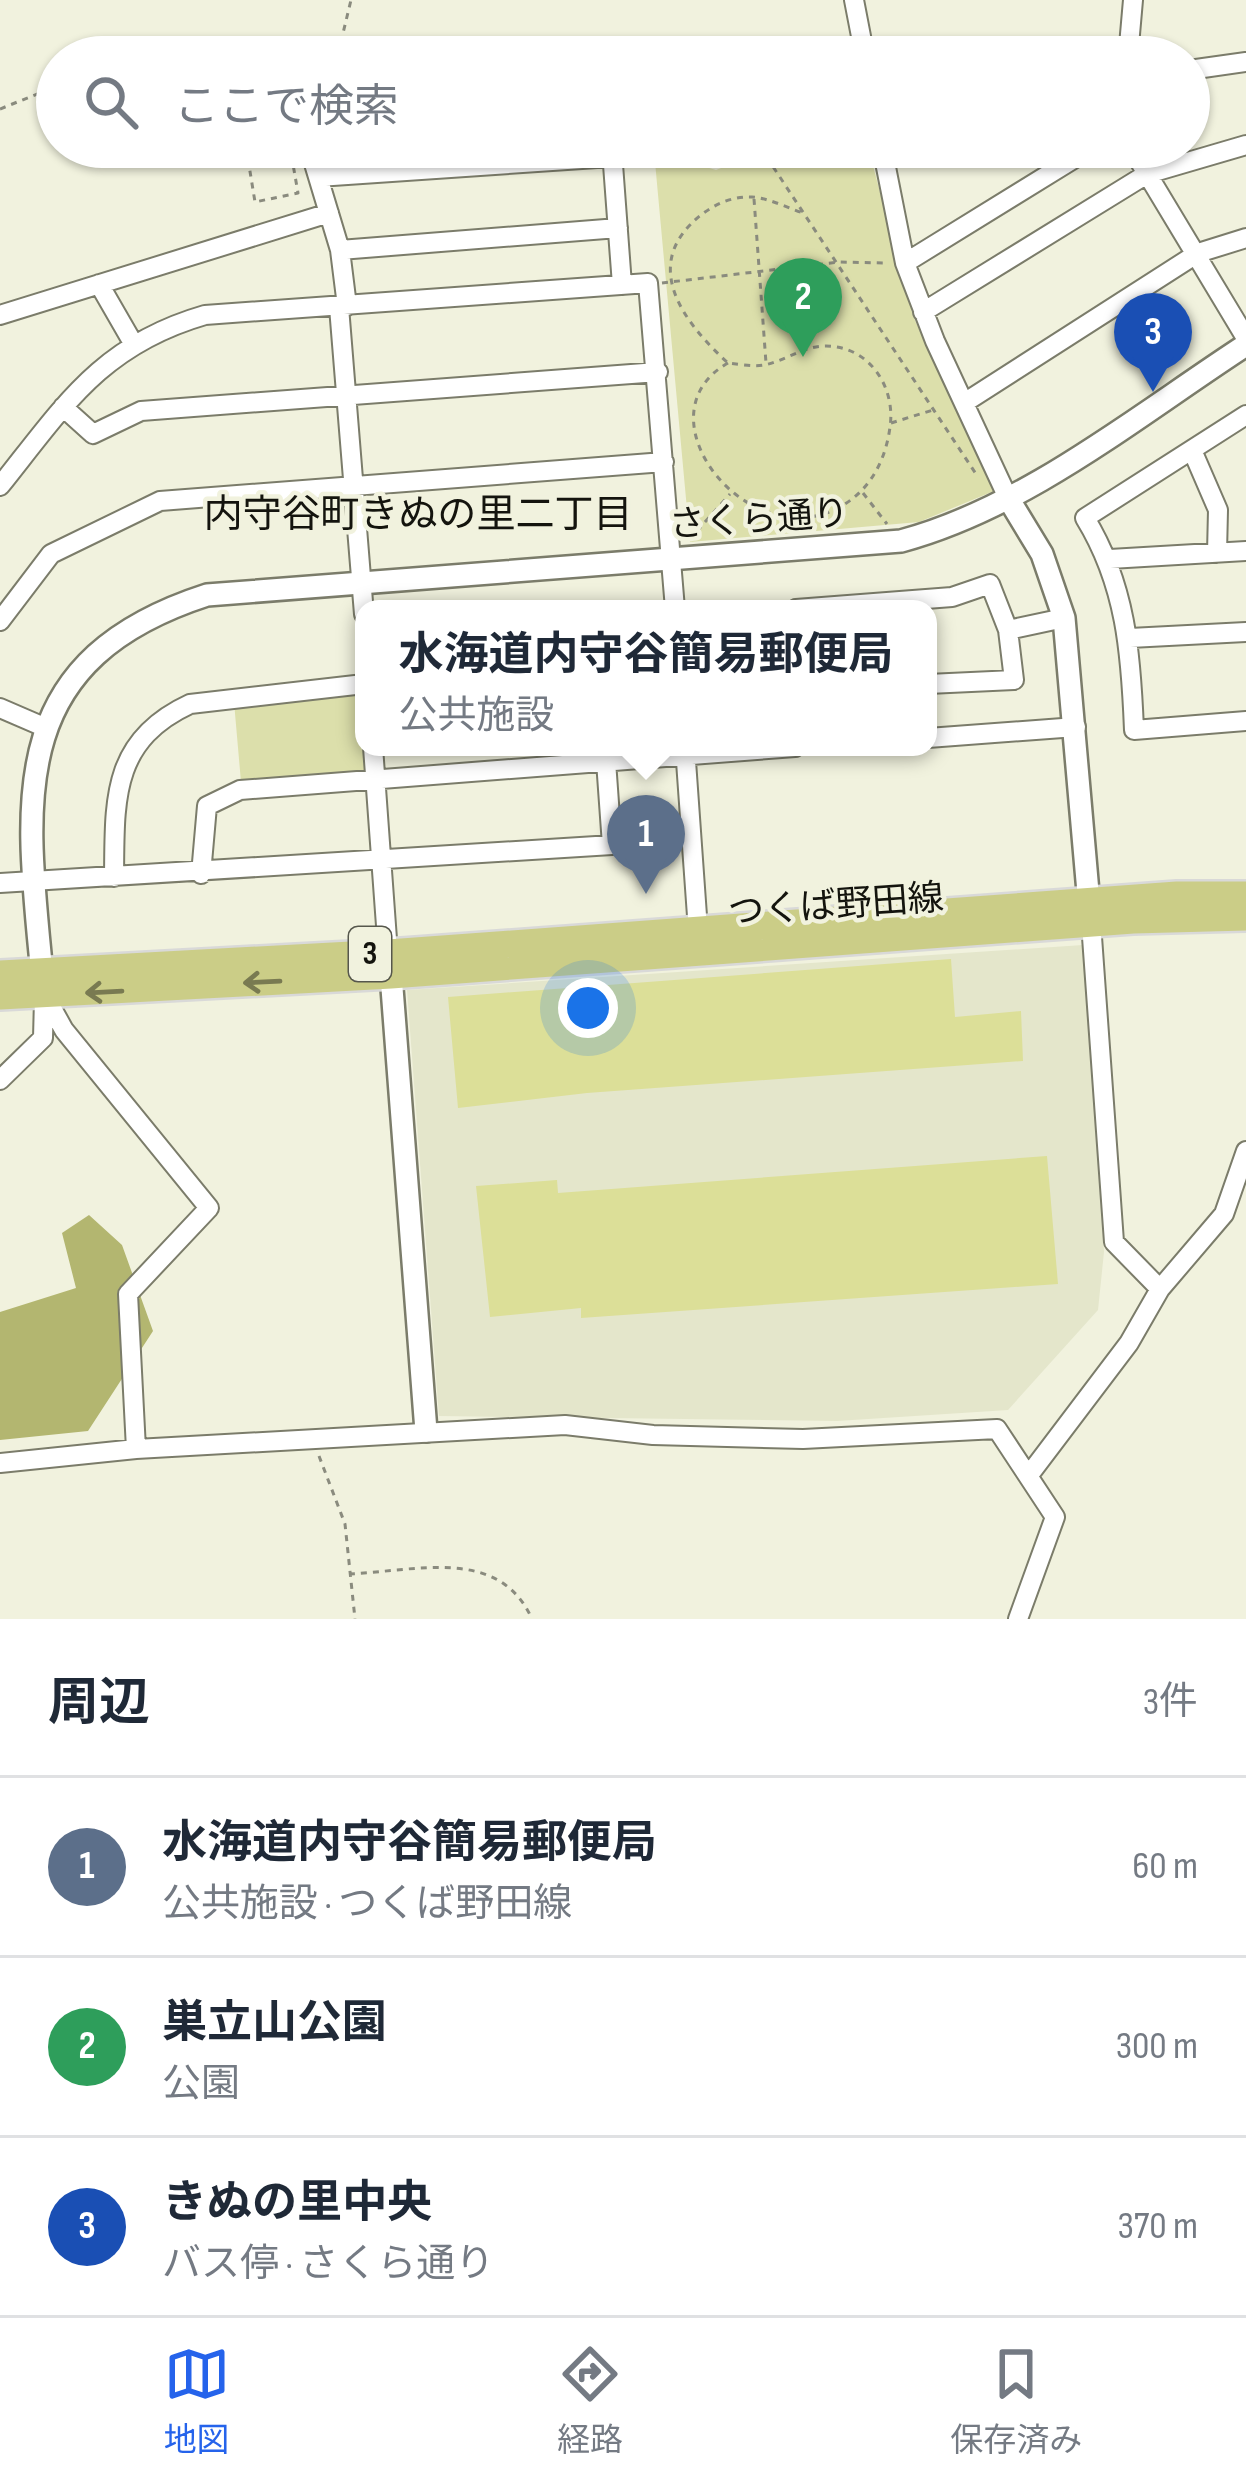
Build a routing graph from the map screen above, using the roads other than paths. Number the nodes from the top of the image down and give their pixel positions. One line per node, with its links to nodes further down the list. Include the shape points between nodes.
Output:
1 (854, 0): 3 (street)
2 (1133, 0): 4 (street)
3 (861, 36)
4 (1130, 36)
5 (1246, 62): 6 (street)
6 (1210, 67)
7 (1246, 145): 8 (street)
8 (1210, 156)
9 (315, 168): 17 (street)
10 (422, 168): 17 (street)
11 (610, 168): 19 (street)
12 (886, 168): 23 (street)
13 (1059, 168): 23 (street)
14 (1143, 168): 16 (street)
15 (1167, 168): 16 (street)
16 (1147, 174): 22 (street); 27 (street)
17 (318, 177): 18 (street)
18 (328, 213): 21 (street); 24 (street)
19 (618, 228): 21 (street); 25 (street)
20 (1246, 238): 22 (street)
21 (340, 250): 26 (street)
22 (1198, 254): 29 (street); 33 (street)
23 (905, 263): 27 (street)
24 (99, 284): 28 (street); 30 (street)
25 (622, 285): 26 (street); 31 (street, via 649,283)
26 (343, 306): 30 (street, via 205,315); 32 (street)
27 (923, 312): 33 (street)
28 (0, 315)
29 (1246, 341): 40 (street, さくら通り)
30 (133, 343): 34 (street, via 96,368)
31 (658, 372): 32 (street); 37 (street)
32 (346, 397): 34 (street, via 141,411 92,434); 38 (street)
33 (964, 403): 40 (street)
34 (63, 407): 39 (street)
35 (1246, 415): 36 (street)
36 (1192, 450): 42 (street, via 1218,510); 43 (street, via 1085,518)
37 (664, 463): 38 (street); 44 (street)
38 (353, 485): 45 (street); 50 (street, via 160,501 51,554)
39 (0, 486)
40 (1008, 498): 44 (street, さくら通り, via 901,541); 49 (street, via 1042,554)
41 (1246, 551): 42 (street)
42 (1217, 553): 43 (street)
43 (1110, 559): 53 (street)
44 (671, 560): 45 (street, さくら通り); 47 (street)
45 (362, 584): 46 (street); 58 (street, さくら通り, via 177,604 112,639)
46 (363, 600)
47 (674, 600)
48 (913, 600): 51 (street, via 990,584)
49 (1064, 618): 51 (street); 59 (street)
50 (0, 622)
51 (1008, 630): 54 (street, via 1014,680)
52 (1246, 632): 53 (street)
53 (1130, 638): 57 (street, via 1135,730)
54 (937, 684)
55 (355, 685): 68 (street, via 190,704 167,714 115,786)
56 (0, 708): 58 (street)
57 (1246, 721)
58 (44, 727): 69 (street, さくら通り, via 29,787)
59 (1076, 727): 60 (street); 72 (street)
60 (937, 737)
61 (374, 756): 65 (street)
62 (585, 756): 65 (street)
63 (605, 756): 66 (street, via 612,845)
64 (686, 756): 74 (street)
65 (375, 777): 66 (street); 67 (street, via 221,795 207,806)
66 (381, 862): 67 (street); 75 (street)
67 (201, 874): 68 (street)
68 (114, 877): 69 (street)
69 (35, 881): 70 (street); 77 (street, さくら通り)
70 (0, 883)
71 (1246, 896): 72 (main road, つくば野田線 / 3)
72 (1090, 912): 73 (main road, つくば野田線 / 3); 74 (main road, つくば野田線 / 3); 75 (main road, つくば野田線 / 3); 81 (street, via 1114,1242)
73 (1246, 917)
74 (698, 930): 75 (main road, つくば野田線 / 3)
75 (390, 964): 77 (main road, つくば野田線 / 3); 82 (street)
76 (0, 974): 77 (main road, つくば野田線 / 3)
77 (43, 983): 78 (main road, つくば野田線 / 3); 79 (street, via 43,1038); 83 (street, via 64,1030 209,1208 128,1294)
78 (0, 996)
79 (0, 1080)
80 (1246, 1151): 81 (street, via 1224,1214)
81 (1160, 1289): 85 (street, via 1130,1343)
82 (426, 1430): 83 (street); 85 (street, via 565,1425 803,1439 997,1429)
83 (136, 1449): 84 (street)
84 (0, 1463)
85 (1029, 1475): 86 (street, via 1055,1517)
86 (1018, 1619)

